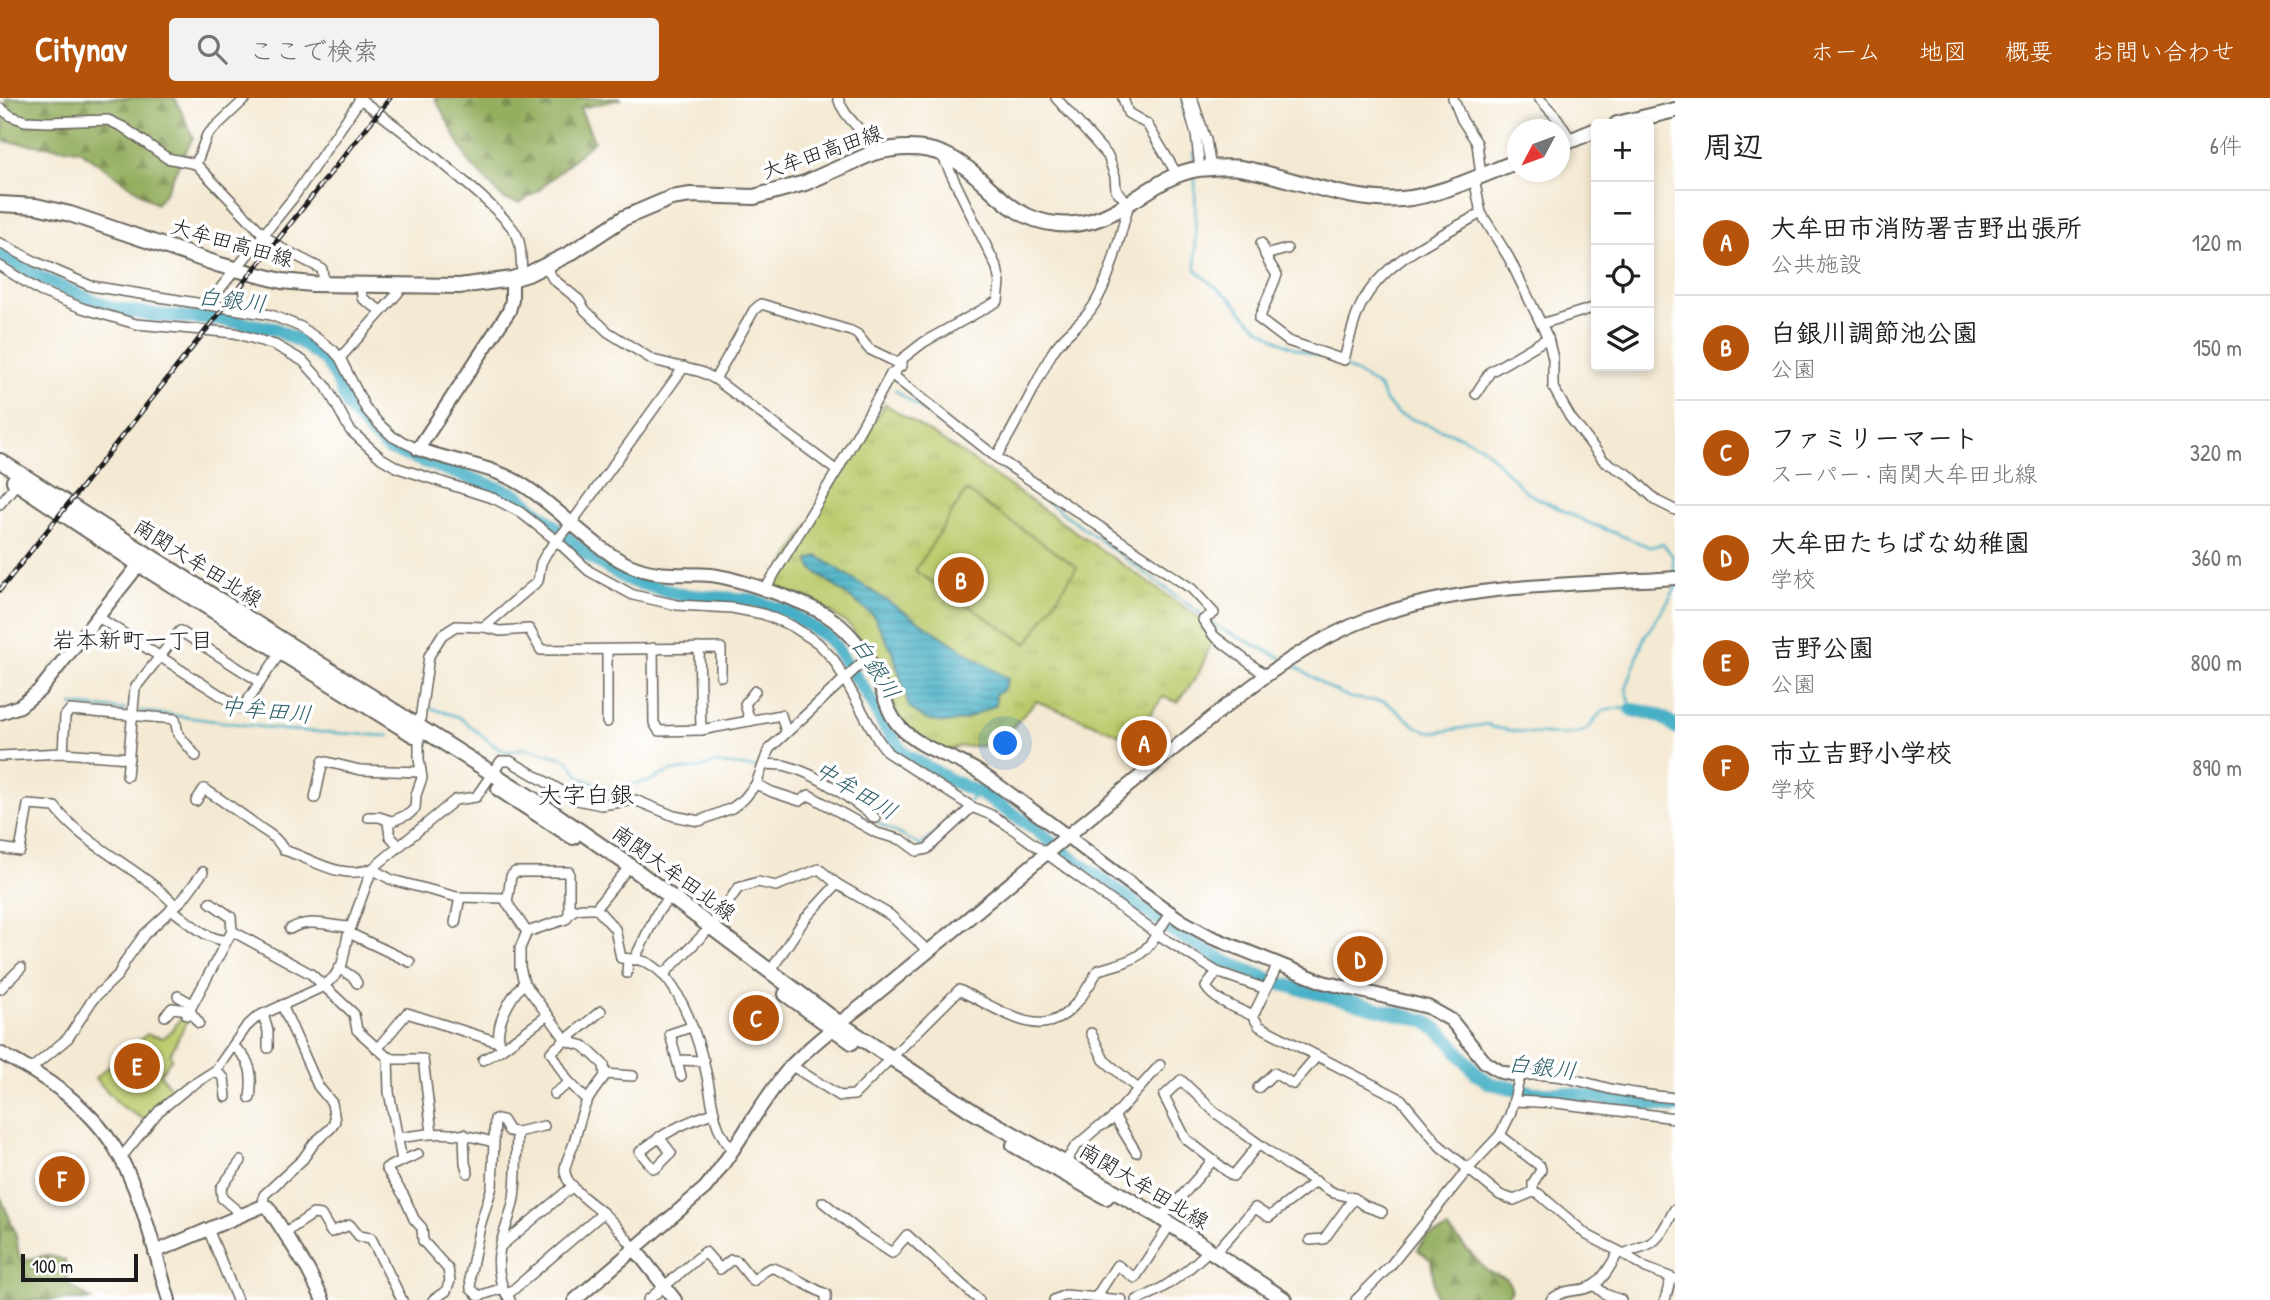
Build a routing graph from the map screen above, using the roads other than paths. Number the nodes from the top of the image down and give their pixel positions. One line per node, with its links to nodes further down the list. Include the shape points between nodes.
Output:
1 (246, 98): 18 (street, via 208,135)
2 (360, 98): 26 (street); 34 (street, via 508,223 518,237)
3 (838, 98): 17 (street)
4 (1056, 98): 24 (street, via 1108,156 1116,190)
5 (1122, 98): 21 (street, via 1128,113 1147,124)
6 (1186, 98): 20 (street)
7 (1192, 98): 20 (street, via 1206,139)
8 (1453, 98): 22 (street, via 1477,144)
9 (1539, 98): 12 (street)
10 (0, 108): 18 (street, via 25,121 108,120 167,158)
11 (1675, 110): 13 (main road)
12 (1557, 119)
13 (1638, 119)
14 (1591, 132): 15 (main road)
15 (1570, 141)
16 (940, 152): 17 (main road, 大牟田高田線, via 910,148); 24 (main road, 大牟田高田線, via 970,168 1009,205 1056,224 1086,222); 44 (street, via 996,268 1000,294 998,301 924,342 902,359)
17 (873, 153): 32 (main road, 大牟田高田線, via 805,183 754,197 671,198 624,218)
18 (196, 164): 26 (street)
19 (1507, 165): 22 (main road, 大牟田高田線)
20 (1206, 169): 21 (main road, 大牟田高田線); 22 (main road, 大牟田高田線, via 1238,167 1370,198 1401,199)
21 (1178, 176): 24 (main road, 大牟田高田線)
22 (1477, 177): 25 (street)
23 (0, 204): 33 (main road, 大牟田高田線, via 70,214)
24 (1129, 204): 50 (street, via 1094,305 1061,338)
25 (1481, 213): 30 (street, via 1403,257 1374,286 1361,305 1344,360 1288,341 1259,319 1278,275); 41 (street)
26 (264, 235): 33 (street); 35 (street, via 322,269)
27 (0, 243): 38 (street, via 91,286)
28 (1261, 243): 30 (street)
29 (1287, 249): 30 (street)
30 (1265, 255)
31 (0, 266): 58 (street, via 40,291 136,324 234,333 275,345 303,361 326,386 350,430 381,458 428,479 495,499)
32 (546, 266): 34 (main road, 大牟田高田線); 45 (street, via 553,279 608,332 653,360)
33 (237, 270): 35 (main road, 大牟田高田線, via 282,281); 38 (street)
34 (517, 277): 37 (main road, 大牟田高田線, via 459,286); 49 (street, via 509,311)
35 (324, 284): 36 (main road, 大牟田高田線)
36 (361, 284): 37 (main road, 大牟田高田線); 40 (street, via 362,298)
37 (399, 285): 40 (street, via 398,293)
38 (207, 305): 43 (street, via 271,315 301,327)
39 (1593, 308): 41 (street)
40 (380, 311): 43 (street)
41 (1541, 324): 42 (street)
42 (1548, 338): 48 (street, via 1490,372); 56 (street, via 1553,387 1570,417 1604,460)
43 (340, 358): 49 (street, via 366,409 393,437)
44 (902, 365): 46 (street); 47 (street, via 869,349 851,331 761,304)
45 (684, 367): 47 (street); 57 (street)
46 (891, 374): 50 (street); 52 (street)
47 (715, 379): 52 (street)
48 (1476, 394)
49 (418, 449): 57 (street, via 519,482)
50 (996, 457): 70 (street, via 1192,589 1214,613 1203,620 1214,636)
51 (0, 461): 59 (main road, 南関大牟田北線)
52 (837, 471): 61 (street)
53 (0, 472): 54 (main road, 南関大牟田北線)
54 (17, 483): 55 (street); 59 (main road, 南関大牟田北線)
55 (0, 504)
56 (1675, 510)
57 (571, 523): 58 (street); 61 (street, via 637,568 660,574 712,575)
58 (558, 539): 63 (street, via 541,563 538,581); 72 (street, via 589,571 633,595 677,605 763,614 792,626 818,643)
59 (143, 560): 62 (street); 67 (main road, 南関大牟田北線); 81 (main road, 南関大牟田北線)
60 (1675, 578): 70 (street, via 1495,590 1434,600 1346,629)
61 (764, 591): 69 (street, via 826,615 842,626)
62 (99, 617): 68 (street); 75 (street, via 40,690 20,706)
63 (484, 627): 66 (street, via 529,629 541,650); 81 (street, via 456,626 434,647)
64 (653, 648): 65 (street); 66 (street); 79 (street, via 654,723 659,731)
65 (699, 648): 71 (street, via 721,648); 79 (street)
66 (607, 650): 78 (street)
67 (280, 653): 73 (street); 81 (main road, 南関大牟田北線)
68 (160, 656): 73 (street, via 180,631); 73 (street, via 242,709); 76 (street, via 135,688)
69 (865, 660): 72 (street); 97 (street, via 876,673 888,710 906,733 979,772)
70 (1265, 675): 97 (street)
71 (721, 676)
72 (845, 678): 80 (street); 93 (street, via 888,752)
73 (260, 682)
74 (755, 691): 77 (street, via 745,704)
75 (0, 713)
76 (132, 714): 82 (street, via 70,710 65,716); 83 (street, via 175,719 178,734); 85 (street)
77 (750, 721): 79 (street); 80 (street, via 781,715)
78 (607, 722)
79 (701, 730)
80 (786, 732): 86 (street, via 769,749)
81 (419, 733): 87 (street); 89 (main road, 南関大牟田北線)
82 (63, 753): 84 (street); 85 (street)
83 (196, 756)
84 (0, 757)
85 (128, 758): 88 (street)
86 (763, 768): 90 (street); 95 (street, via 784,765 817,778)
87 (421, 772): 91 (street, via 360,770 323,761); 96 (street, via 415,808)
88 (127, 776)
89 (490, 777): 90 (street, via 501,761 510,761 577,800 601,805 635,800 699,821 732,808); 98 (street, via 476,797 455,800); 103 (main road, 南関大牟田北線); 115 (main road, 南関大牟田北線, via 539,803 626,863)
90 (756, 784): 93 (street, via 792,800 808,795 917,851 927,849)
91 (315, 798)
92 (196, 801): 101 (street, via 204,789 278,838 284,850 337,871 357,874)
93 (969, 805): 100 (street)
94 (368, 817): 96 (street)
95 (875, 818)
96 (391, 821): 98 (street, via 387,828)
97 (1065, 838): 100 (street); 112 (street)
98 (398, 845): 101 (street)
99 (0, 848): 109 (street, via 20,851 29,805 55,807 69,824 127,864)
100 (1047, 853): 119 (street); 121 (street)
101 (372, 869): 105 (street, via 392,880); 116 (street)
102 (203, 872): 109 (street)
103 (625, 872): 107 (main road, 南関大牟田北線); 110 (street)
104 (837, 884): 115 (street, via 819,869 776,886 758,882 738,888); 121 (street, via 890,915); 127 (street, via 804,920)
105 (460, 897): 108 (street, via 504,898); 113 (street)
106 (210, 902): 117 (street, via 231,917)
107 (666, 902): 115 (main road, 南関大牟田北線); 122 (street)
108 (507, 903): 111 (street, via 515,872 569,873); 118 (street)
109 (173, 907): 120 (street, via 208,936); 164 (street, via 144,935 68,1038)
110 (597, 908): 111 (street); 122 (street, via 615,929 621,958)
111 (569, 912): 118 (street, via 566,919)
112 (1169, 914): 119 (street); 124 (street)
113 (455, 923)
114 (290, 929): 116 (street, via 322,922)
115 (709, 929): 127 (main road, 南関大牟田北線); 131 (street); 147 (main road, 南関大牟田北線)
116 (350, 930): 123 (street, via 363,941); 126 (street)
117 (232, 931): 120 (street); 135 (street)
118 (527, 932): 134 (street, via 520,948)
119 (1158, 933): 129 (street); 160 (street, via 1135,960 1098,970 1084,997 1056,1021 1029,1023 960,990)
120 (227, 940): 140 (street)
121 (929, 952): 147 (street)
122 (631, 959): 130 (street); 131 (street, via 650,964)
123 (410, 962)
124 (1278, 964): 136 (street); 169 (street, via 1323,982 1441,1012 1485,1062)
125 (21, 968): 132 (street)
126 (339, 968): 133 (street); 135 (street)
127 (771, 970): 147 (main road, 南関大牟田北線)
128 (0, 971): 132 (street)
129 (1217, 972): 136 (street); 145 (street, via 1207,991)
130 (627, 973)
131 (663, 975): 148 (street, via 674,988)
132 (9, 980): 137 (street)
133 (357, 983)
134 (524, 983): 143 (street); 151 (street, via 498,1031)
135 (324, 985): 139 (street); 154 (street, via 354,1014 357,1030)
136 (1267, 987): 145 (street)
137 (0, 989)
138 (178, 996): 140 (street)
139 (282, 1005): 142 (street); 206 (street, via 318,1086 332,1103 335,1121 264,1195)
140 (189, 1010): 144 (street, via 172,1008); 146 (street)
141 (601, 1011): 150 (street)
142 (263, 1014): 152 (street, via 246,1027); 153 (street)
143 (548, 1015): 150 (street); 151 (street)
144 (165, 1016)
145 (1253, 1016): 156 (street, via 1259,1026)
146 (198, 1023)
147 (835, 1026): 160 (main road, 南関大牟田北線); 163 (street)
148 (691, 1027): 159 (street, via 670,1034); 161 (street)
149 (1091, 1033): 172 (street, via 1104,1060)
150 (567, 1041): 166 (street, via 584,1046 604,1065); 170 (street, via 551,1052)
151 (500, 1045): 154 (street, via 407,1013); 158 (street)
152 (233, 1046): 165 (street); 175 (street, via 248,1061 253,1079)
153 (268, 1048)
154 (377, 1049): 157 (street)
155 (1, 1055): 164 (street)
156 (1317, 1055): 171 (street, via 1293,1084 1274,1073); 199 (street, via 1401,1099 1440,1146)
157 (388, 1057): 184 (street, via 423,1059); 188 (street)
158 (483, 1060)
159 (677, 1060): 161 (street); 168 (street)
160 (887, 1060): 163 (street, via 853,1095 840,1096); 198 (main road, 南関大牟田北線); 213 (main road, 南関大牟田北線, via 970,1120)
161 (704, 1061): 179 (street)
162 (1160, 1065): 172 (street)
163 (792, 1066): 191 (street)
164 (32, 1068): 194 (street, via 83,1109)
165 (215, 1072): 174 (street, via 223,1079); 194 (street, via 159,1111)
166 (605, 1074): 167 (street); 177 (street)
167 (633, 1076)
168 (681, 1076)
169 (1519, 1079): 176 (street, via 1541,1074 1567,1077); 178 (street)
170 (569, 1083): 173 (street); 177 (street)
171 (1258, 1088)
172 (1138, 1089): 180 (street)
173 (554, 1094)
174 (226, 1097)
175 (250, 1098)
176 (1675, 1098)
177 (587, 1100): 202 (street, via 565,1169)
178 (1515, 1100): 181 (street); 186 (street)
179 (714, 1112): 187 (street); 191 (street, via 724,1142)
180 (1114, 1116): 192 (street); 198 (street, via 1075,1147)
181 (1675, 1118)
182 (544, 1126): 183 (street)
183 (517, 1132): 189 (street, via 495,1119); 216 (street, via 513,1199)
184 (432, 1133): 185 (street); 188 (street)
185 (464, 1133): 189 (street); 200 (street)
186 (1500, 1135): 199 (street); 203 (street, via 1540,1166)
187 (659, 1137)
188 (398, 1138): 197 (street)
189 (493, 1142): 224 (street, via 492,1187 480,1226 471,1289 478,1296)
190 (1258, 1145): 195 (street, via 1233,1176); 195 (street, via 1181,1080 1164,1096 1186,1139); 201 (street)
191 (734, 1150): 217 (street, via 705,1188)
192 (1136, 1152)
193 (418, 1154): 197 (street)
194 (120, 1159): 218 (street)
195 (1213, 1160): 211 (street)
196 (241, 1161): 210 (street, via 221,1188 222,1198)
197 (402, 1161): 231 (street, via 386,1168 422,1228 423,1241 448,1269 446,1291)
198 (1065, 1163): 211 (main road, 南関大牟田北線)
199 (1469, 1168): 203 (street, via 1500,1195 1514,1200); 242 (street, via 1390,1266)
200 (468, 1173)
201 (1317, 1181): 204 (street, via 1334,1193); 220 (street, via 1269,1217 1255,1208)
202 (573, 1185): 209 (street); 216 (street)
203 (1533, 1192): 219 (street, via 1587,1235)
204 (1354, 1198): 208 (street); 215 (street, via 1324,1239)
205 (824, 1202): 236 (street, via 892,1253 907,1235)
206 (263, 1206): 210 (street); 214 (street, via 271,1210)
207 (1675, 1209): 219 (street, via 1650,1243)
208 (1382, 1212)
209 (603, 1213): 217 (street); 224 (street)
210 (242, 1215): 212 (street)
211 (1160, 1217): 220 (main road, 南関大牟田北線)
212 (208, 1229): 218 (street); 228 (street)
213 (1166, 1231): 220 (main road, 南関大牟田北線); 225 (street, via 1135,1278 1117,1265)
214 (285, 1233): 229 (street); 230 (street, via 313,1214 321,1215 331,1232 349,1225 359,1236 371,1238)
215 (1310, 1240)
216 (501, 1246): 224 (street, via 497,1269)
217 (635, 1249): 223 (street); 232 (street)
218 (155, 1252): 227 (street)
219 (1621, 1253): 221 (street); 222 (street)
220 (1209, 1254): 239 (street, via 1178,1278); 240 (main road, 南関大牟田北線); 241 (main road, 南関大牟田北線)
221 (1673, 1279): 245 (street)
222 (1594, 1285): 243 (street, via 1568,1290); 244 (street)
223 (665, 1286): 233 (street); 234 (street); 235 (street, via 705,1252 720,1269 737,1261 753,1281 775,1268 826,1294)
224 (507, 1294)
225 (1096, 1297): 226 (street); 238 (street)
226 (1078, 1298): 237 (street, via 1065,1295)
227 (169, 1300)
228 (237, 1300)
229 (323, 1300)
230 (402, 1300)
231 (433, 1300)
232 (575, 1300)
233 (649, 1300)
234 (675, 1300)
235 (825, 1300)
236 (979, 1300)
237 (1054, 1300)
238 (1122, 1300)
239 (1137, 1300)
240 (1270, 1300)
241 (1285, 1300)
242 (1356, 1300)
243 (1551, 1300)
244 (1621, 1300)
245 (1665, 1300)

